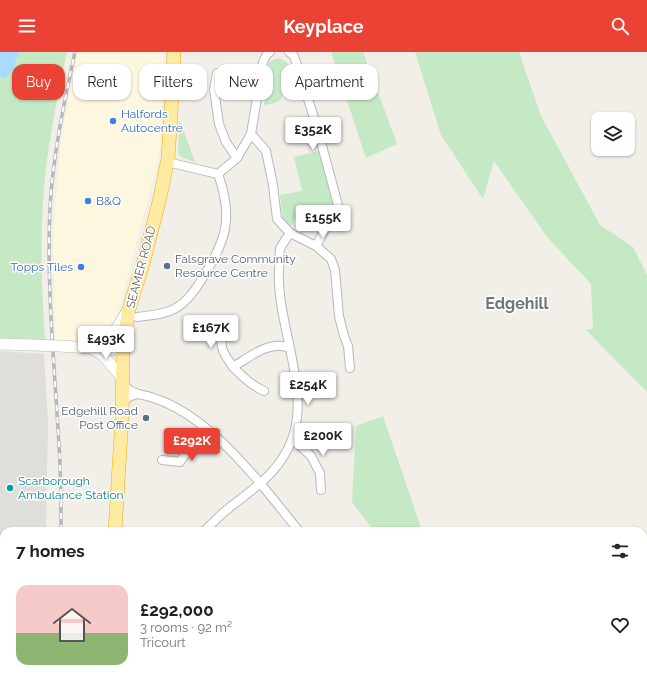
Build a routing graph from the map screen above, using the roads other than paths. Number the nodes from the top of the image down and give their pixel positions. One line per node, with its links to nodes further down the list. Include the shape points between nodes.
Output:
1 (174, 52): 9 (highway, SEAMER ROAD)
2 (270, 52): 7 (street, via 263,62)
3 (289, 52): 12 (street, via 294,56 317,127 338,204)
4 (215, 84): 5 (street)
5 (215, 96)
6 (216, 100): 8 (street, via 219,124 226,142)
7 (251, 134): 8 (street); 11 (street, via 266,151 277,219)
8 (237, 158): 10 (street)
9 (167, 162): 10 (street); 13 (highway, SEAMER ROAD)
10 (218, 174): 13 (street, via 227,216 216,257 189,297 176,308 155,316)
11 (290, 233): 12 (street); 17 (street, via 280,248 279,281 281,310)
12 (316, 246): 20 (street, via 331,259 335,270 339,316 348,346)
13 (133, 313): 16 (main road, via 108,338); 18 (highway, SEAMER ROAD)
14 (226, 326): 19 (street, via 221,337 221,346)
15 (0, 344): 16 (main road, bridge)
16 (86, 348): 18 (main road); 21 (main road, via 103,355)
17 (289, 348): 19 (street, via 283,345 270,347); 26 (street, via 298,392 298,416)
18 (123, 350): 21 (highway, SEAMER ROAD)
19 (233, 367): 22 (street, via 254,387)
20 (350, 368)
21 (123, 381): 23 (street, via 129,390); 24 (highway, SEAMER ROAD)
22 (264, 391)
23 (138, 394): 24 (street, via 128,397); 25 (street, via 152,396 178,409)
24 (123, 404): 30 (highway, SEAMER ROAD)
25 (204, 427): 27 (street, via 180,462); 28 (street, via 222,442)
26 (293, 439): 28 (street, via 278,466); 29 (street, via 310,456 320,473)
27 (162, 460)
28 (260, 483): 31 (street); 32 (street)
29 (321, 490)
30 (115, 527)
31 (208, 527)
32 (296, 527)

